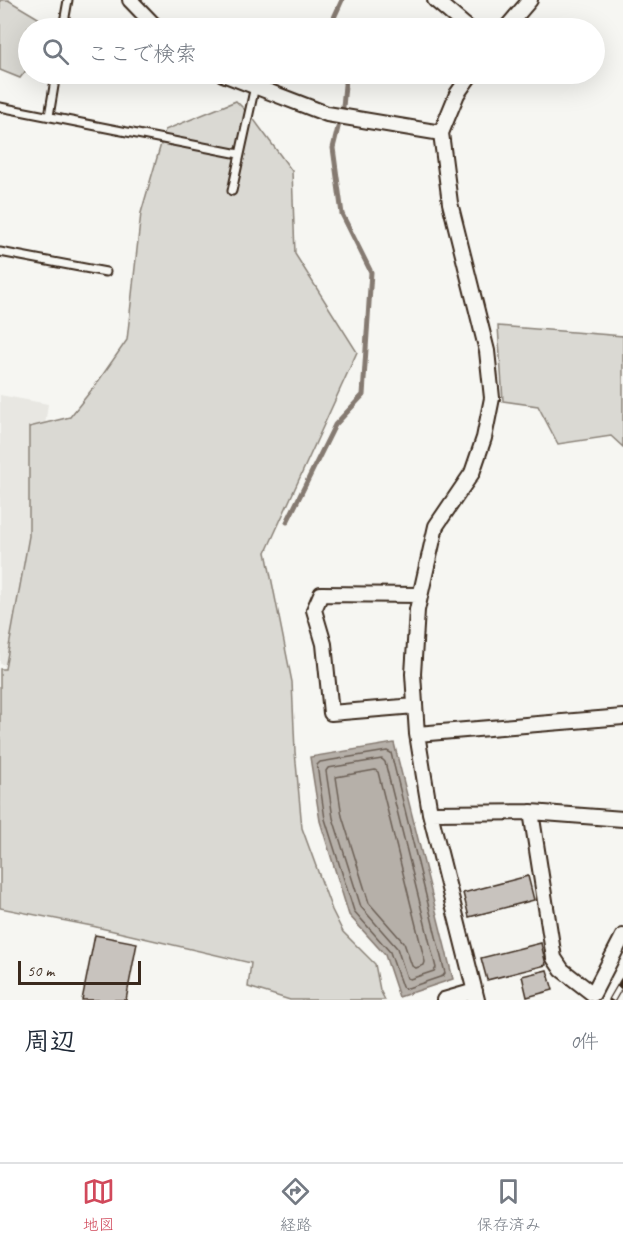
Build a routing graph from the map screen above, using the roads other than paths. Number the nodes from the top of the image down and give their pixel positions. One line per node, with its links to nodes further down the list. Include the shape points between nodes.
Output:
1 (68, 0): 5 (lane)
2 (130, 0): 6 (street)
3 (435, 0): 7 (street)
4 (530, 0): 8 (street)
5 (65, 18)
6 (147, 18)
7 (456, 18)
8 (515, 18)
9 (54, 84): 14 (lane)
10 (248, 84): 12 (street)
11 (464, 84): 15 (street)
12 (255, 87): 15 (street, via 327,114); 16 (lane)
13 (0, 107): 14 (lane)
14 (49, 116): 16 (lane)
15 (441, 133): 20 (street, via 450,203 487,351 492,398 472,473 435,526)
16 (239, 154): 17 (lane)
17 (232, 191)
18 (0, 252): 19 (lane)
19 (106, 272)
20 (420, 595): 21 (street, via 413,674); 21 (street, via 321,594 314,610 324,644 331,713)
21 (415, 706): 23 (street)
22 (623, 717): 23 (street)
23 (417, 734): 25 (street)
24 (531, 812): 25 (street); 26 (street); 27 (street, via 554,958 562,970 593,994)
25 (430, 813): 28 (street)
26 (623, 819)
27 (623, 936)
28 (476, 996): 29 (street)
29 (444, 1000)

